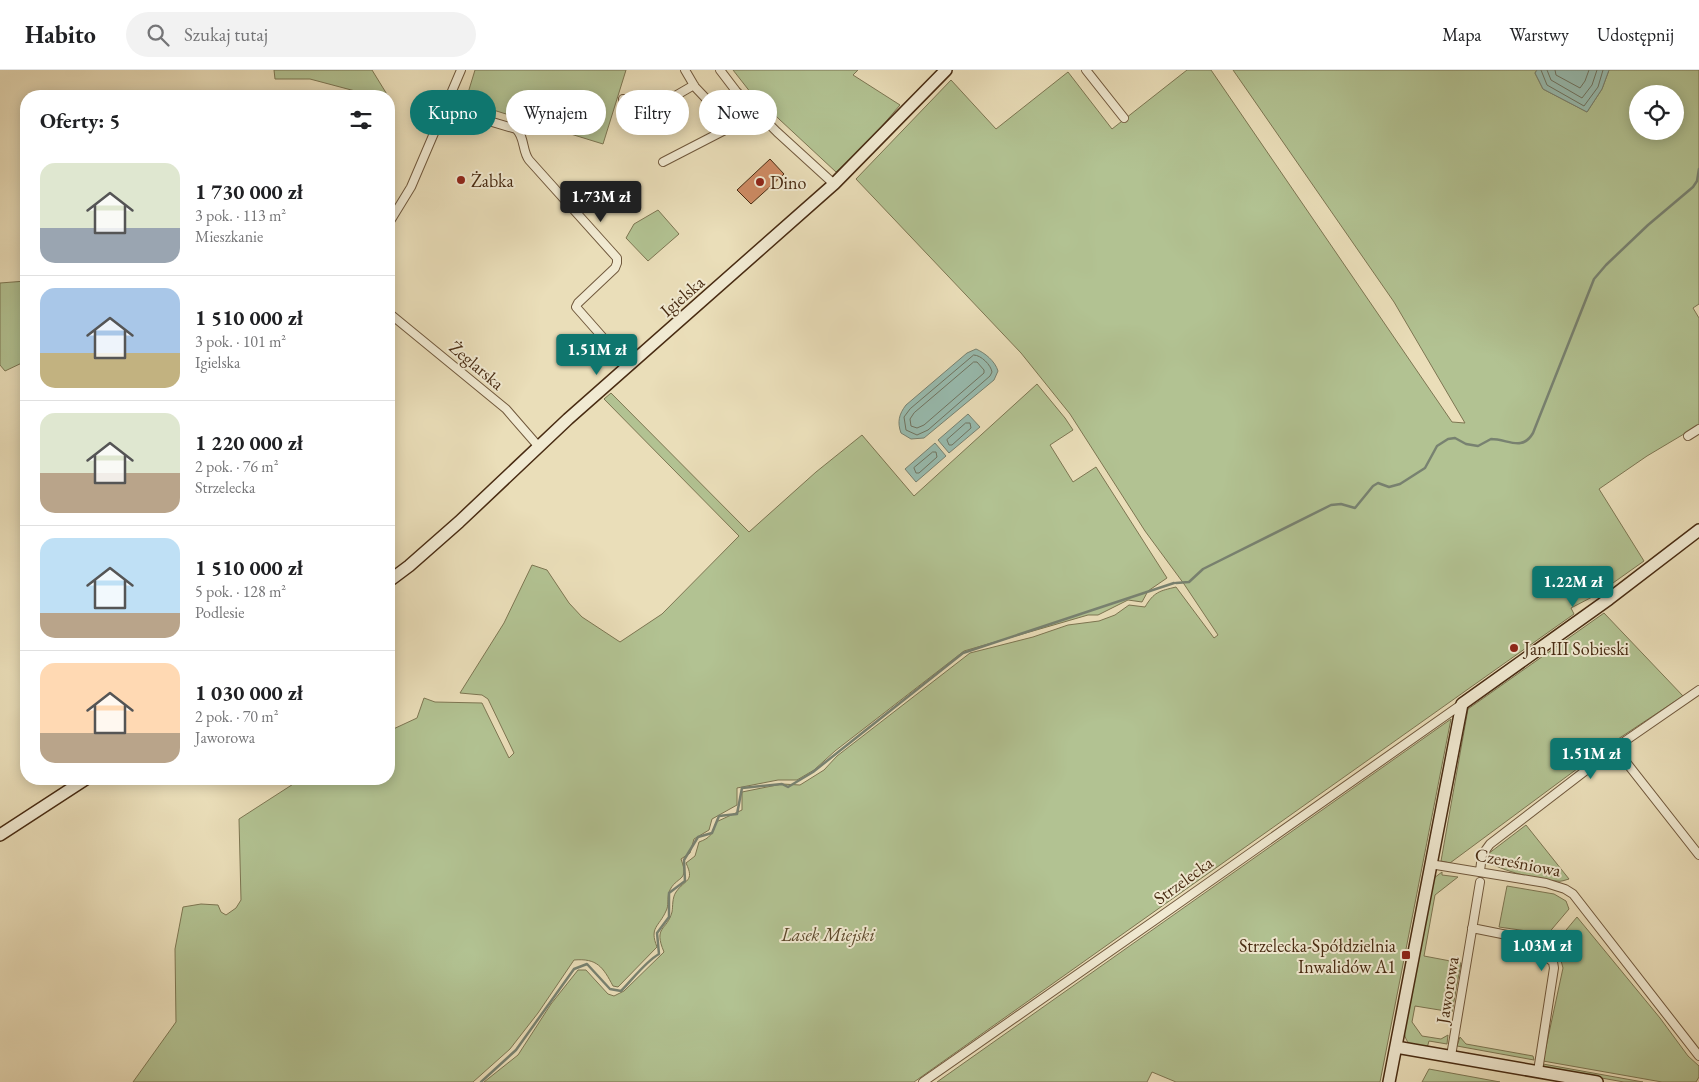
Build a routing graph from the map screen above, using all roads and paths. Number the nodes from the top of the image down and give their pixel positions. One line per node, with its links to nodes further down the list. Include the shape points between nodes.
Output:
1 (461, 70): 7 (street)
2 (685, 70): 6 (street)
3 (720, 70): 9 (street)
4 (946, 70): 17 (street, Igielska)
5 (1086, 70): 11 (street)
6 (694, 86): 8 (street); 10 (street)
7 (453, 90)
8 (687, 90)
9 (735, 90)
10 (699, 91)
11 (1124, 118)
12 (496, 123): 20 (street, via 516,129 521,134 529,160 616,258 615,268 576,307)
13 (777, 131): 17 (street)
14 (434, 135): 18 (street, via 411,187)
15 (717, 135): 16 (street)
16 (663, 162)
17 (834, 184): 20 (street, Igielska)
18 (395, 213)
19 (395, 318): 23 (street, Żeglarska, via 506,409)
20 (628, 366): 23 (street, Igielska)
21 (1699, 429): 22 (street)
22 (1688, 436)
23 (539, 447): 25 (street, Igielska)
24 (1699, 530): 27 (street, Strzelecka)
25 (395, 576)
26 (1699, 690): 28 (street)
27 (1462, 704): 32 (street); 40 (street, Strzelecka)
28 (1615, 748): 31 (street); 33 (street, via 1490,844 1482,855)
29 (77, 785): 30 (street)
30 (0, 835)
31 (1699, 855)
32 (1430, 864): 33 (street, Czereśniowa); 36 (street)
33 (1480, 871): 38 (street, Czereśniowa, via 1557,886 1573,894)
34 (1480, 882): 35 (street, Jaworowa)
35 (1472, 928): 37 (street, Jaworowa); 39 (street, via 1525,940 1554,965)
36 (1396, 1048): 37 (street); 41 (street)
37 (1451, 1056): 39 (street)
38 (1699, 1056)
39 (1538, 1071): 42 (street)
40 (922, 1082)
41 (1389, 1082)
42 (1597, 1082)

